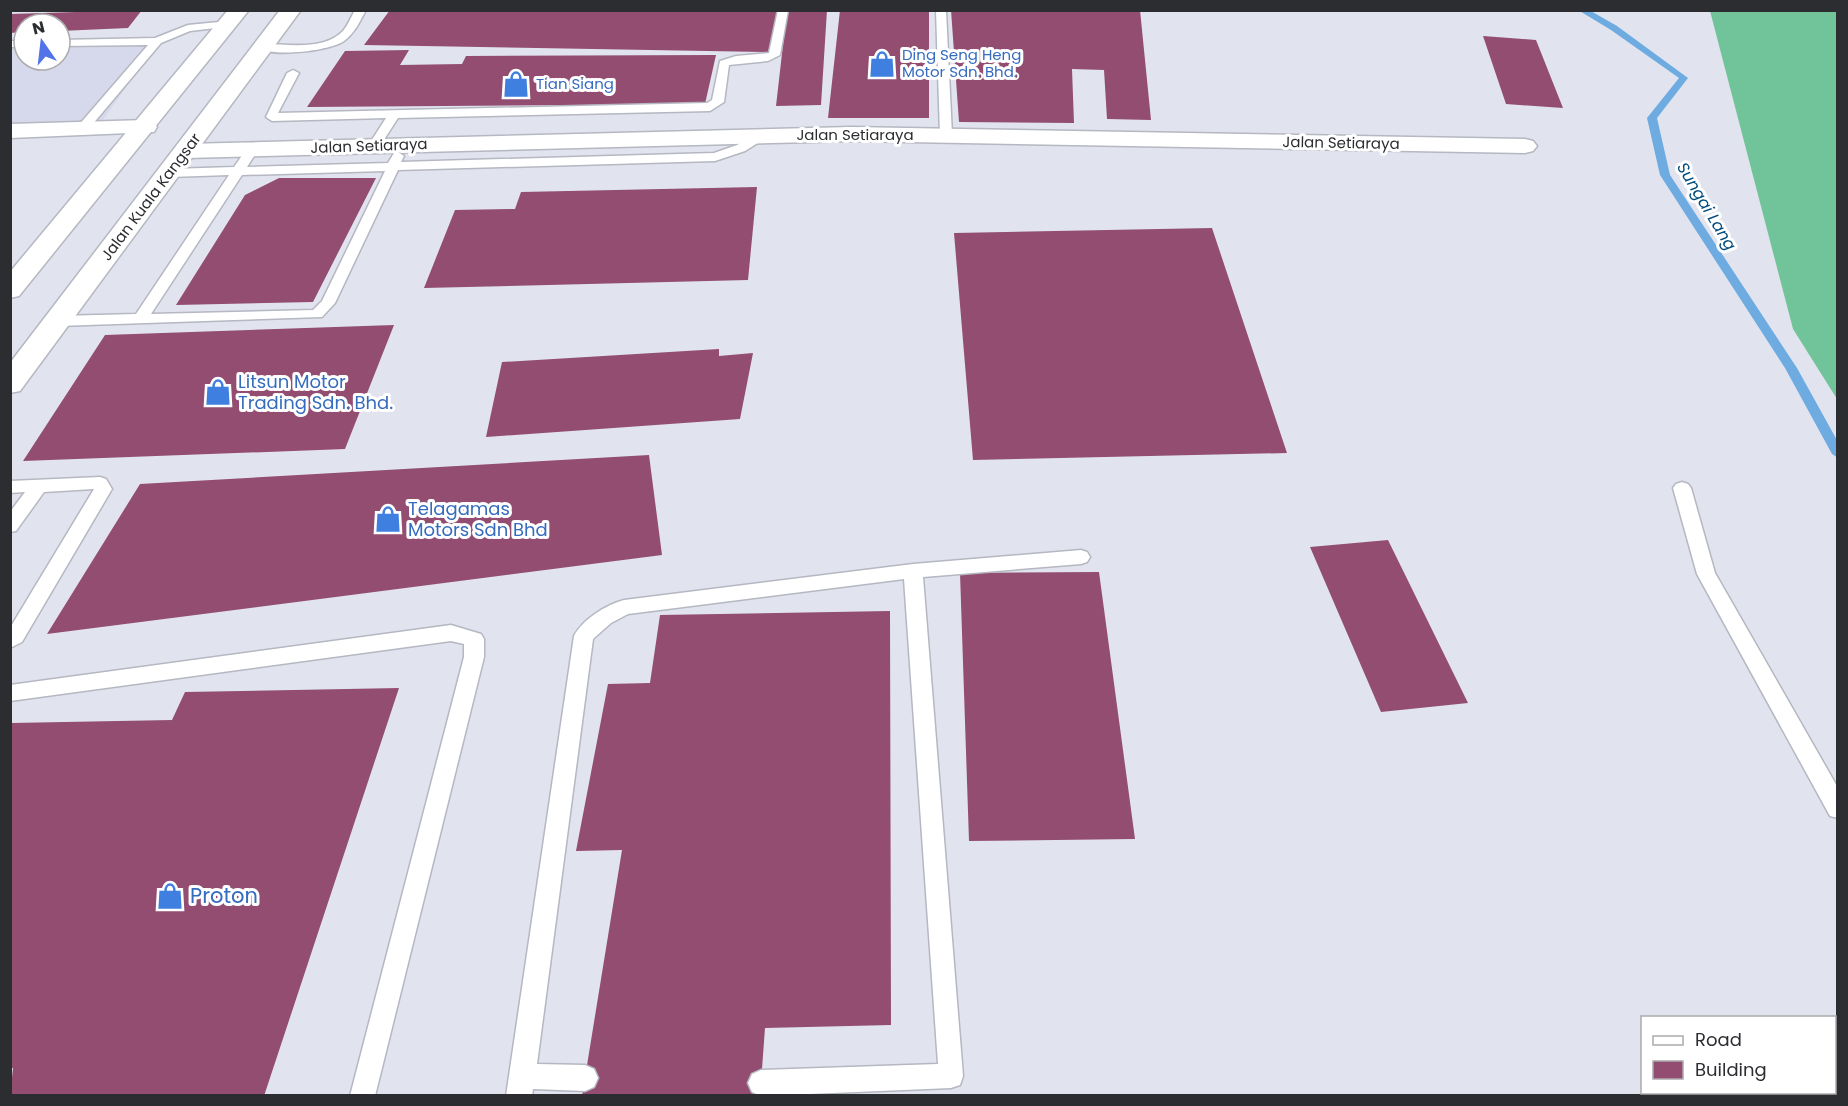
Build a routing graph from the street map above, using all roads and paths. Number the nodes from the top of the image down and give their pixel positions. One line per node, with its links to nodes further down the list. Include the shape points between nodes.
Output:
1 (291, 10): 8 (main road, Jalan Kuala Kangsar)
2 (361, 10): 8 (lane, via 336,42)
3 (783, 10): 10 (lane, via 774,55 724,63 718,102 710,106)
4 (941, 10): 14 (lane)
5 (234, 17): 6 (lane, via 188,27); 11 (main road)
6 (157, 41): 7 (lane); 12 (lane)
7 (72, 43)
8 (264, 47): 18 (main road, Jalan Kuala Kangsar)
9 (293, 73): 10 (lane, via 273,117)
10 (394, 114): 15 (lane)
11 (146, 127): 12 (main road); 22 (main road)
12 (82, 129): 13 (main road)
13 (10, 131)
14 (946, 135): 16 (main road, Jalan Setiaraya); 19 (main road, Jalan Setiaraya, via 760,136)
15 (374, 146): 17 (main road, Jalan Setiaraya); 19 (main road, Jalan Setiaraya)
16 (1525, 146)
17 (252, 150): 18 (main road, Jalan Setiaraya); 20 (lane)
18 (186, 151): 21 (main road, Jalan Kuala Kangsar)
19 (399, 156): 20 (lane); 23 (lane, via 328,303 317,314)
20 (238, 171): 21 (lane); 23 (lane)
21 (170, 173): 24 (main road, Jalan Kuala Kangsar)
22 (10, 290)
23 (140, 319): 24 (lane)
24 (58, 321): 25 (main road, Jalan Kuala Kangsar)
25 (10, 384)
26 (39, 486): 27 (lane); 29 (lane); 33 (lane, via 100,483 103,489)
27 (10, 487)
28 (1682, 488): 35 (lane, via 1706,574)
29 (17, 508): 30 (lane)
30 (10, 526)
31 (1081, 557): 32 (lane)
32 (913, 571): 37 (lane, via 951,1076); 38 (lane, via 624,607 584,636)
33 (10, 640)
34 (10, 693): 39 (lane, via 451,633 474,639 474,657)
35 (1838, 809)
36 (585, 1078): 38 (lane)
37 (761, 1083)
38 (521, 1085)
39 (362, 1095)

